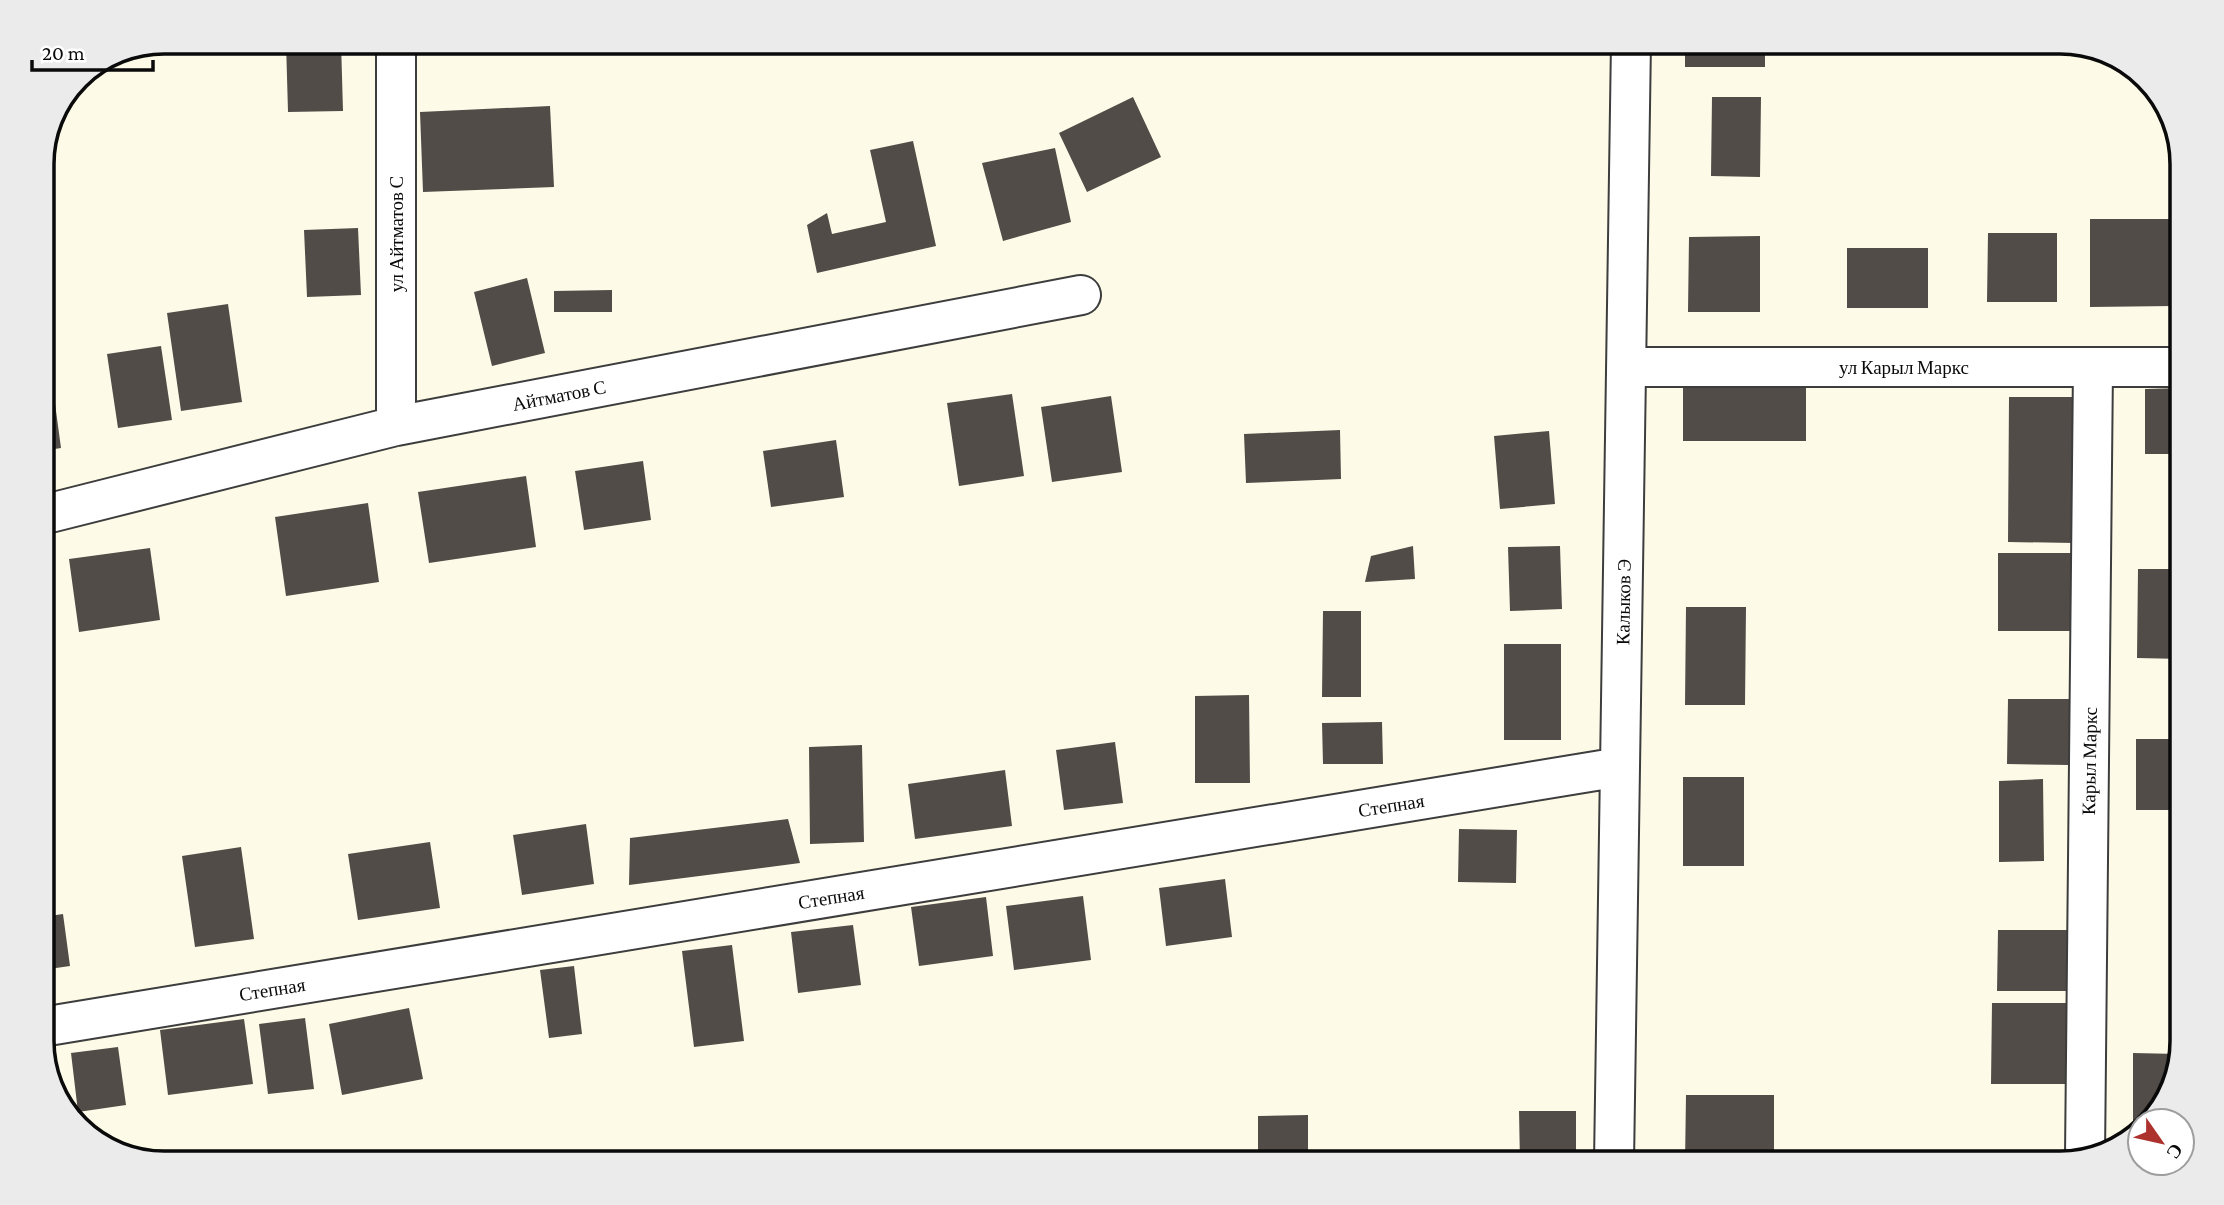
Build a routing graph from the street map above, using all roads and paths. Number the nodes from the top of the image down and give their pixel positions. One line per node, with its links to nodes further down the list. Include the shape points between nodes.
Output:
1 (396, 54): 7 (street, ул Айтматов С)
2 (1631, 54): 4 (street, Калыков Э)
3 (1081, 295): 7 (street, Айтматов С)
4 (1626, 367): 5 (street, ул Карыл Маркс); 9 (street, Калыков Э)
5 (2093, 367): 6 (street, ул Карыл Маркс); 11 (street, Карыл Маркс)
6 (2170, 367)
7 (396, 426): 8 (street, Айтматов С)
8 (54, 512)
9 (1620, 767): 10 (street, Степная); 12 (street, Калыков Э)
10 (54, 1025)
11 (2085, 1147)
12 (1614, 1151)

